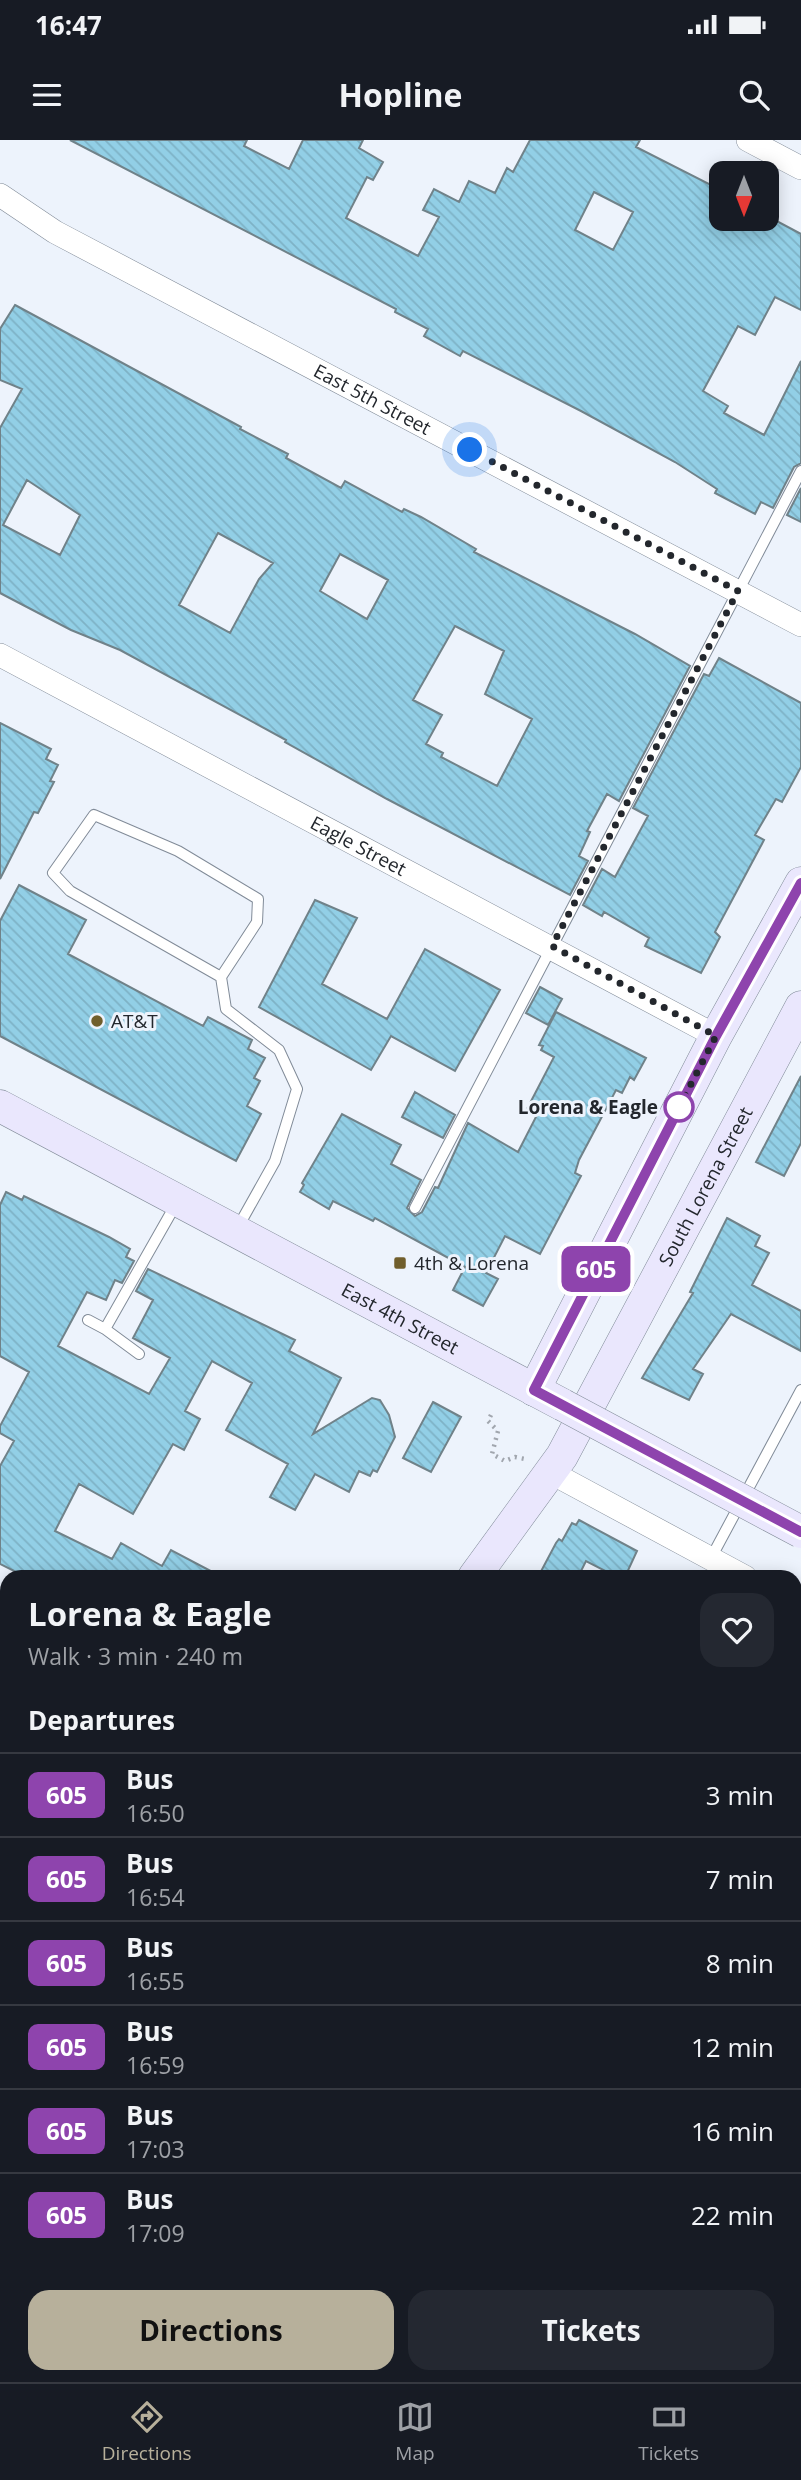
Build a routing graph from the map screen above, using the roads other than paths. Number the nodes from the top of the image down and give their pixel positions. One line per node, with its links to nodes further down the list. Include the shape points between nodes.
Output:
1 (748, 140): 2 (street)
2 (801, 169)
3 (0, 195): 5 (street, East 5th Street)
4 (0, 206): 5 (street, East 5th Street)
5 (55, 232): 7 (street, East 5th Street)
6 (801, 471): 7 (lane)
7 (738, 591): 8 (street, East 5th Street); 11 (lane)
8 (801, 625)
9 (0, 655): 11 (street, Eagle Street)
10 (801, 883): 14 (main road)
11 (552, 946): 14 (street, Eagle Street); 17 (lane)
12 (221, 977): 12 (lane, via 257,922 258,899 178,851 94,815 53,873 70,891); 18 (lane, via 226,1009 279,1051 297,1089 275,1161)
13 (801, 1007): 24 (main road, South Lorena Street)
14 (716, 1036): 22 (main road)
15 (0, 1106): 16 (main road, East 4th Street)
16 (177, 1202): 18 (main road, East 4th Street); 20 (lane)
17 (415, 1208)
18 (235, 1233): 22 (main road, East 4th Street)
19 (88, 1320): 20 (lane)
20 (105, 1329): 21 (lane)
21 (139, 1354)
22 (534, 1390): 25 (main road, East 4th Street, bridge)
23 (801, 1390): 26 (lane)
24 (550, 1472): 26 (street); 27 (main road, South Lorena Street)
25 (801, 1532)
26 (711, 1558): 28 (street)
27 (479, 1570)
28 (733, 1570)

